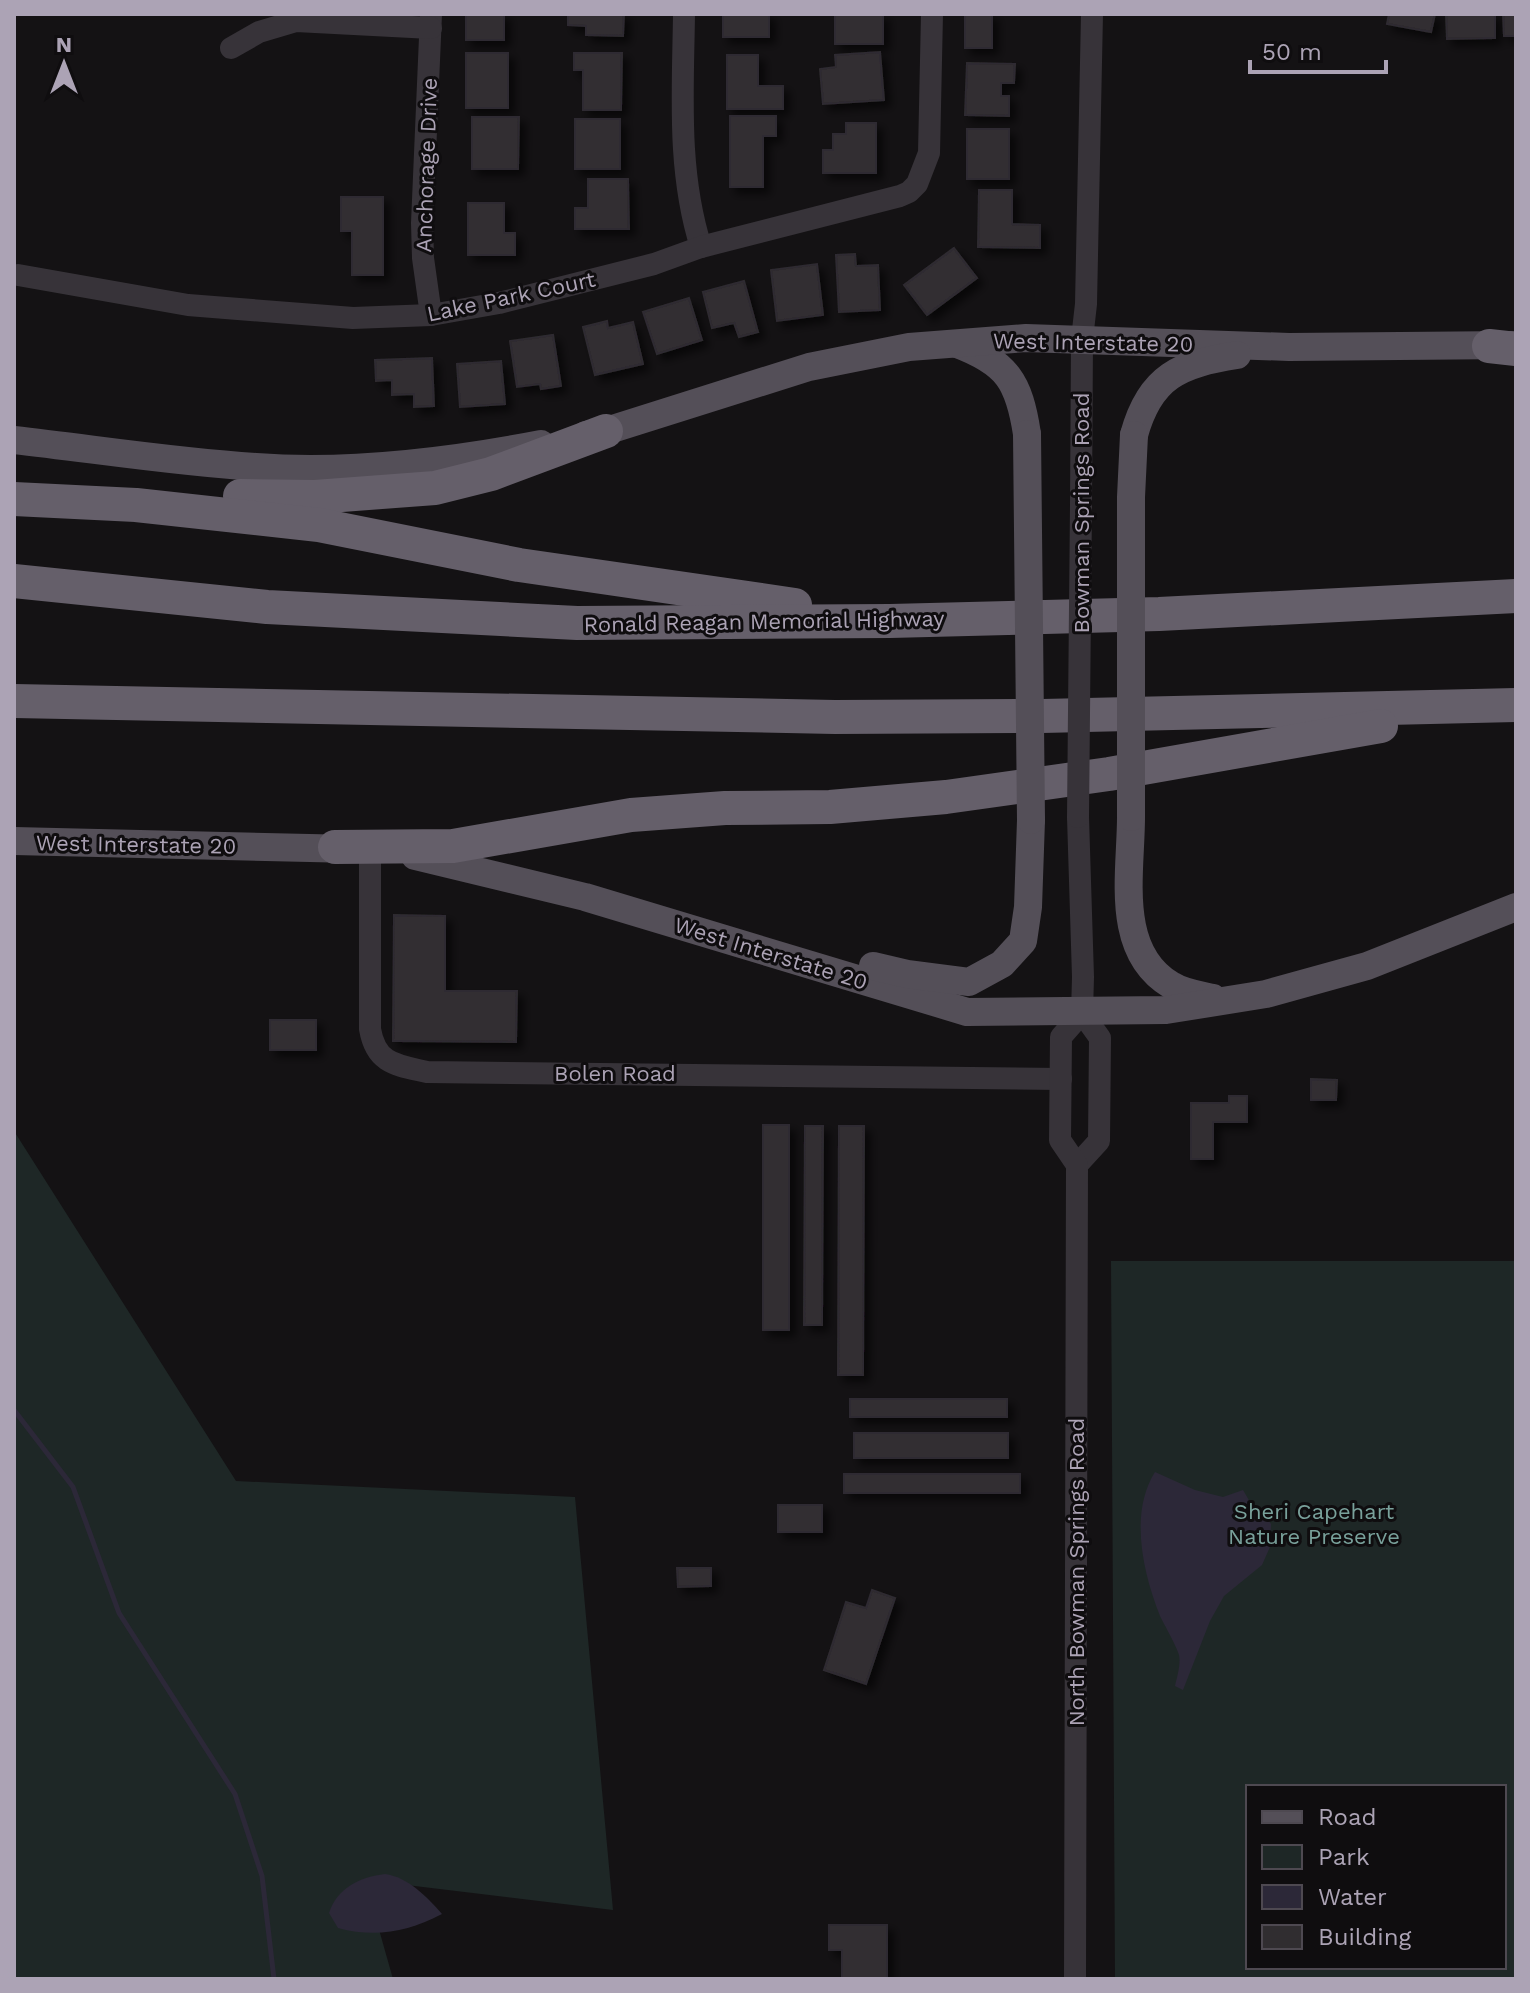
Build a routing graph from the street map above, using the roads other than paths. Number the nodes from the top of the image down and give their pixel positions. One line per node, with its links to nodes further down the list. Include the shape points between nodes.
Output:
1 (684, 14): 6 (street, via 683,151)
2 (932, 14): 6 (street, Lake Park Court, via 929,153 917,184 900,196)
3 (1092, 14): 9 (street, Bowman Springs Road)
4 (431, 21): 5 (street, via 296,21 259,32); 8 (street, Anchorage Drive, via 422,223)
5 (231, 48)
6 (701, 247): 8 (street, Lake Park Court, via 654,264)
7 (18, 275): 8 (street, Lake Park Court, via 188,305 353,318)
8 (431, 315)
9 (1082, 339): 10 (main road, West Interstate 20); 11 (main road, West Interstate 20); 27 (street, Bowman Springs Road, bridge)
10 (955, 343): 13 (main road, West Interstate 20, via 809,367); 25 (main road, bridge, via 986,355 1008,376 1022,402 1027,434 1031,820 1023,941 1002,964 969,982 837,957)
11 (1289, 347): 12 (main road, West Interstate 20); 26 (main road, bridge, via 1211,359 1178,371 1155,388 1141,409 1134,435 1133,936 1147,965 1171,985)
12 (1507, 347)
13 (606, 431): 14 (main road, West Interstate 20, via 504,451 367,468 257,468); 15 (highway, via 491,474 435,488 315,497)
14 (14, 440)
15 (29, 500): 18 (highway, via 319,525 519,565)
16 (14, 581): 18 (highway, Ronald Reagan Memorial Highway, via 267,607 577,623)
17 (1516, 596): 18 (highway, Ronald Reagan Memorial Highway)
18 (890, 621)
19 (14, 701): 20 (highway, via 835,717)
20 (1501, 706): 22 (highway, via 1024,788 830,807 631,815 453,846)
21 (14, 841): 22 (main road, West Interstate 20)
22 (335, 847): 23 (main road, West Interstate 20)
23 (370, 851): 25 (main road, West Interstate 20, via 515,879); 28 (street, Bolen Road, via 370,1029 373,1045 393,1065 427,1072)
24 (1516, 907): 26 (main road, West Interstate 20, via 1340,975)
25 (773, 954): 27 (main road, West Interstate 20, via 967,1012)
26 (1225, 1001): 27 (main road, West Interstate 20, via 1166,1010)
27 (1082, 1013): 28 (street, North Bowman Springs Road, via 1061,1037); 29 (street, via 1100,1038 1099,1141)
28 (1061, 1079): 29 (street, North Bowman Springs Road, via 1060,1140)
29 (1077, 1165): 30 (street, North Bowman Springs Road)
30 (1075, 1979)

